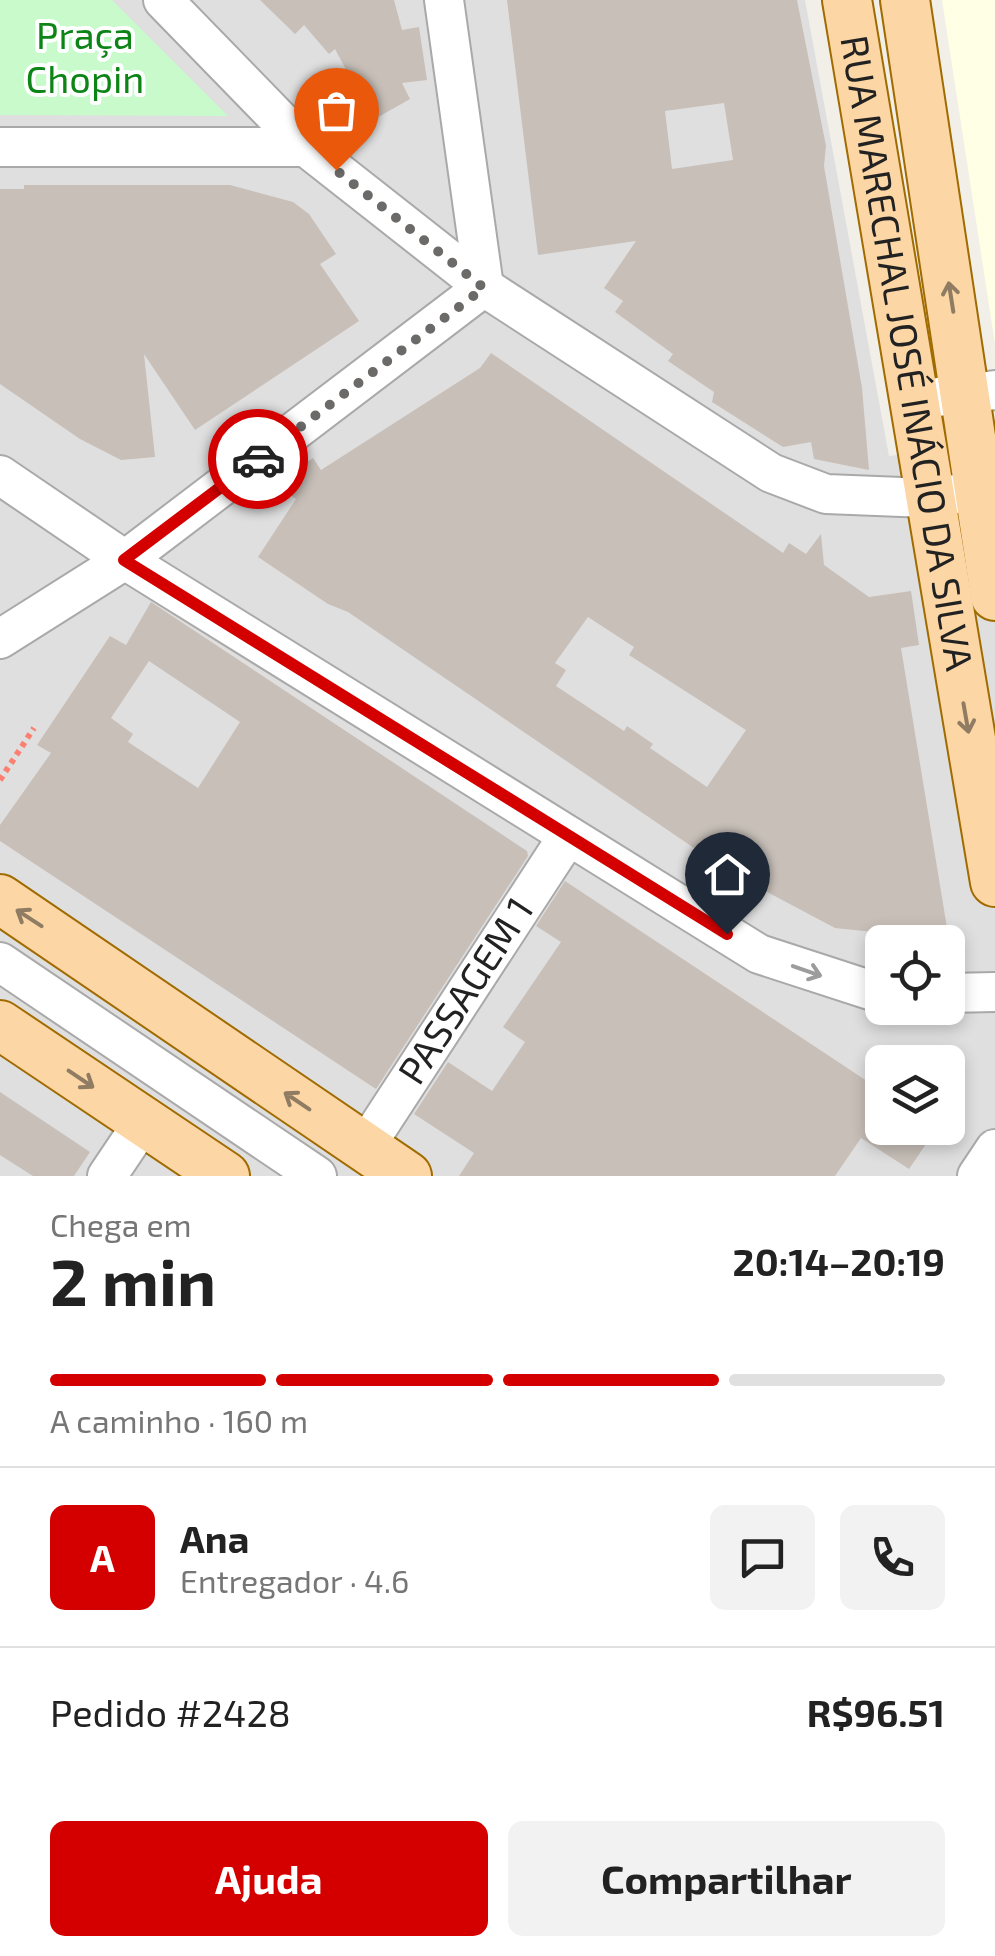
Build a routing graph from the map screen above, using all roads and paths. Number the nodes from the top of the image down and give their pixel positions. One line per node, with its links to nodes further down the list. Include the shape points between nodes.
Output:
1 (163, 0): 5 (street)
2 (444, 0): 9 (street)
3 (847, 0): 11 (main road, RUA MARECHAL JOSÉ INÁCIO DA SILVA)
4 (905, 0): 10 (main road, RUA MARECHAL JOSÉ INÁCIO DA SILVA, one-way to 4)
5 (256, 96): 7 (street); 8 (street)
6 (0, 147): 7 (street)
7 (228, 147): 8 (street)
8 (306, 147): 9 (street)
9 (484, 288): 14 (street, via 771,473 826,494); 15 (street)
10 (981, 392): 11 (street); 12 (main road, RUA MARECHAL JOSÉ INÁCIO DA SILVA)
11 (913, 400): 14 (main road, RUA MARECHAL JOSÉ INÁCIO DA SILVA)
12 (982, 459): 14 (street); 16 (main road, RUA MARECHAL JOSÉ INÁCIO DA SILVA)
13 (0, 475): 15 (street)
14 (924, 476): 21 (main road, RUA MARECHAL JOSÉ INÁCIO DA SILVA, one-way to 21)
15 (124, 560): 17 (street); 20 (street)
16 (995, 596)
17 (0, 639)
18 (34, 728): 19 (path)
19 (0, 780)
20 (568, 836): 24 (street, one-way to 24, via 759,954); 29 (street, PASSAGEM 1)
21 (995, 882)
22 (0, 900): 29 (main road, one-way to 22)
23 (0, 962): 33 (street)
24 (865, 988)
25 (995, 992): 26 (street)
26 (965, 993)
27 (0, 1025): 28 (main road, one-way to 28)
28 (144, 1121): 31 (street); 32 (main road)
29 (365, 1147): 34 (main road)
30 (995, 1149): 35 (street)
31 (107, 1176)
32 (226, 1176)
33 (317, 1176)
34 (407, 1176)
35 (977, 1176)

